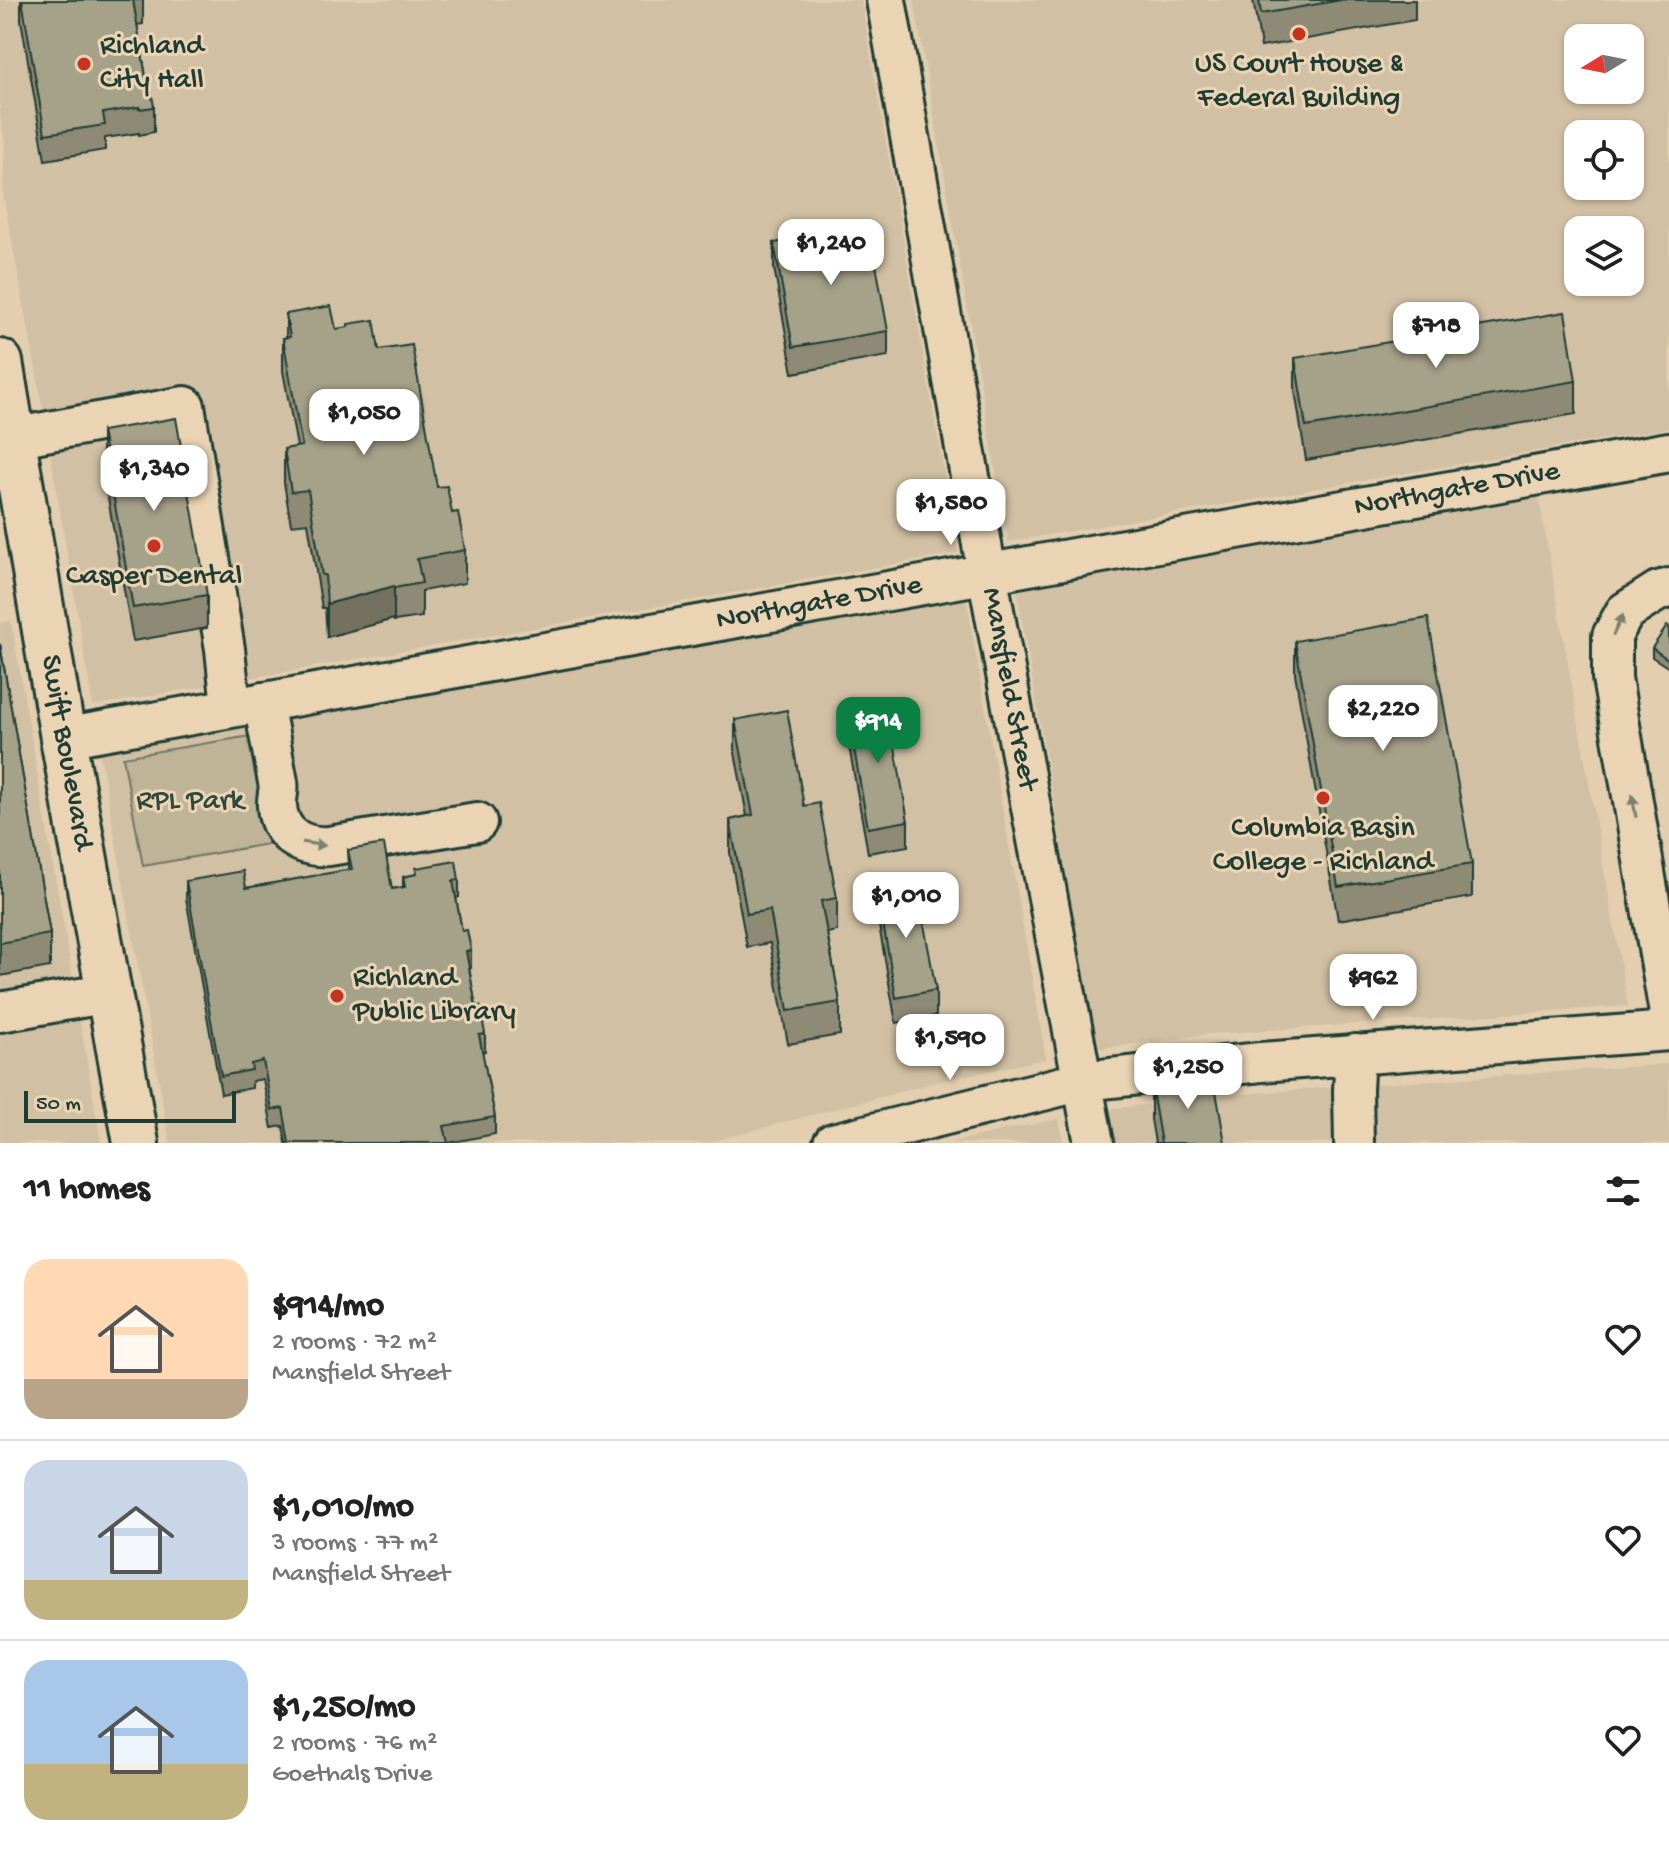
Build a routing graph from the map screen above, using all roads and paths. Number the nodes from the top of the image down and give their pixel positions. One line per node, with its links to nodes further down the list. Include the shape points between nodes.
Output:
1 (886, 0): 5 (street, Mansfield Street)
2 (0, 362): 3 (main road, Swift Boulevard)
3 (12, 438): 7 (street, via 185,406 225,649); 8 (main road, Swift Boulevard)
4 (1669, 452): 5 (street, Northgate Drive)
5 (987, 573): 7 (street, Northgate Drive); 15 (street, Mansfield Street)
6 (1669, 588): 12 (street, one-way to 6, via 1612,678 1612,636 1625,612)
7 (247, 705): 8 (street, Northgate Drive); 9 (street, one-way to 9, via 279,788 280,820 298,841 318,847)
8 (63, 738): 10 (main road, Swift Boulevard)
9 (477, 822)
10 (109, 993): 11 (street); 17 (main road, Swift Boulevard)
11 (0, 1012)
12 (1669, 1013)
13 (1669, 1031): 14 (street)
14 (1355, 1054): 15 (street); 19 (street)
15 (1083, 1081): 16 (street); 18 (street, Mansfield Street)
16 (838, 1142)
17 (136, 1143)
18 (1094, 1143)
19 (1354, 1143)

